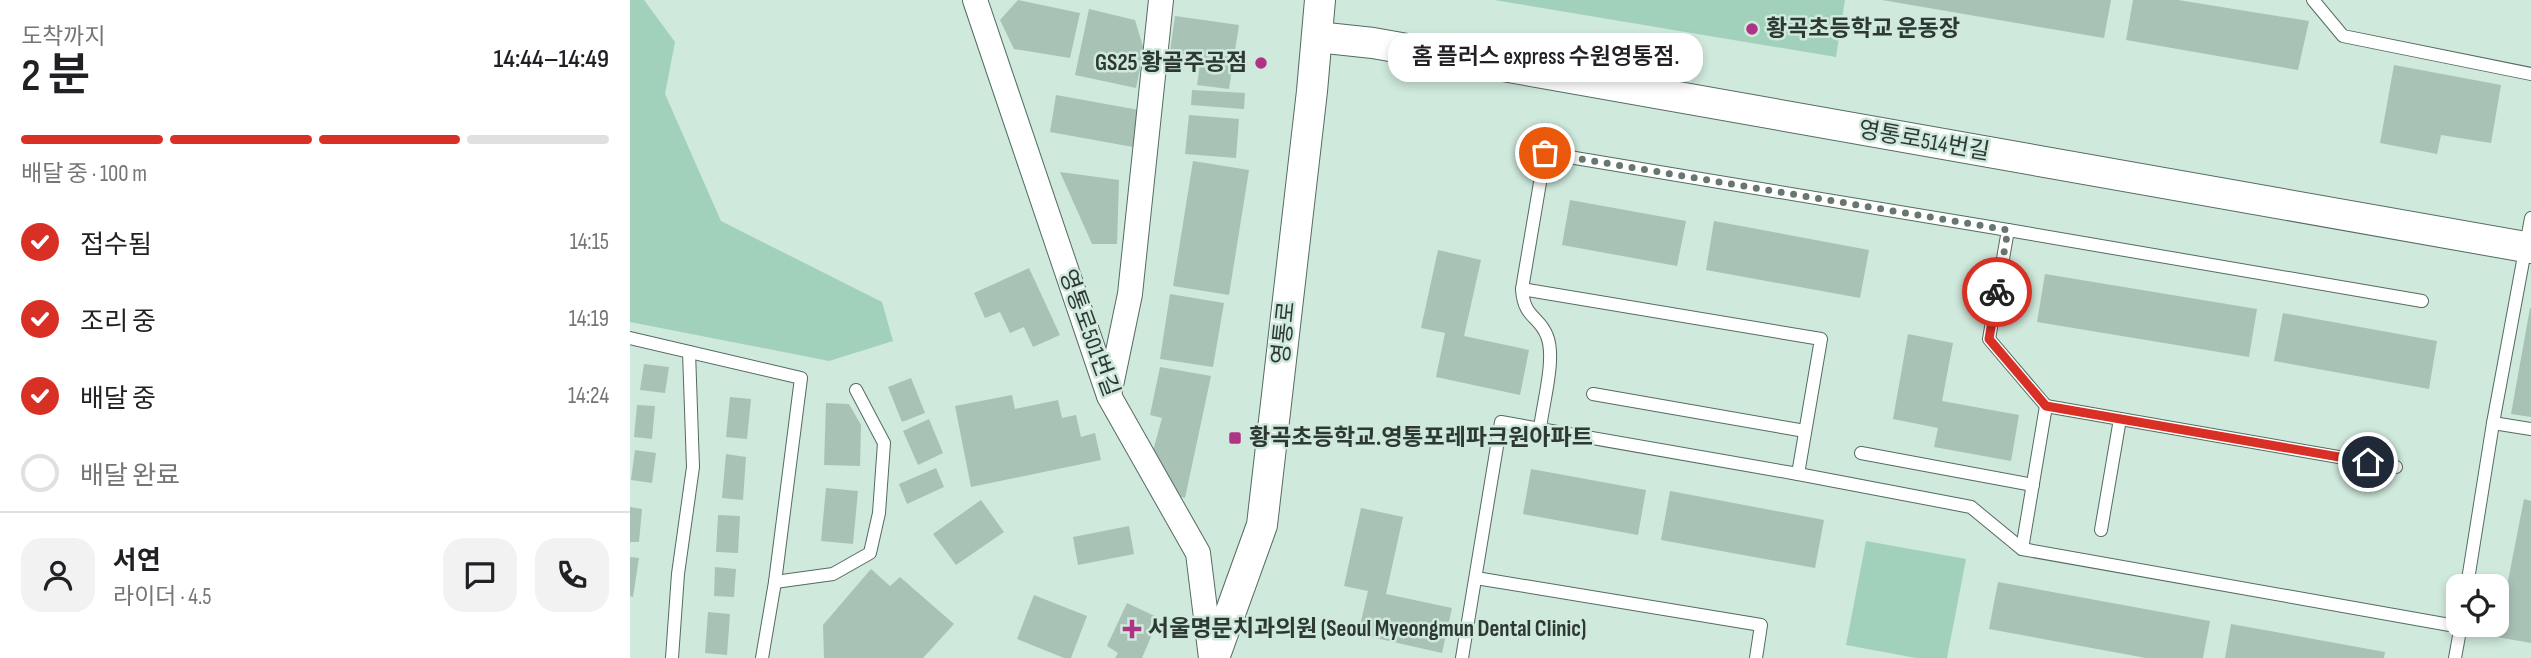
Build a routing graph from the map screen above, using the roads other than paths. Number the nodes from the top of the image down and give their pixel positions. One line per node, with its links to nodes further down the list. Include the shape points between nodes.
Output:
1 (975, 0): 16 (street, 영통로501번길)
2 (1320, 0): 5 (street, 영통로)
3 (2313, 0): 6 (lane, via 2343,36)
4 (1155, 1): 16 (street, via 1130,294)
5 (1317, 37): 9 (street, 영통로514번길, via 1373,43); 36 (street, 영통로, via 1262,525)
6 (2531, 74)
7 (2531, 218): 9 (lane)
8 (2008, 230): 10 (lane, via 1545,153); 11 (lane); 17 (lane, via 1989,339)
9 (2529, 248): 19 (lane)
10 (1522, 289): 20 (lane, via 1523,302 1546,332 1551,348); 22 (lane, via 1821,339)
11 (2422, 301)
12 (630, 338): 13 (lane)
13 (690, 352): 31 (lane, via 801,378); 34 (lane, via 694,467 678,574)
14 (856, 390): 31 (lane, via 884,443 879,513 870,553 833,574)
15 (1592, 394): 22 (lane)
16 (1109, 396): 36 (street, 영통로501번길, via 1198,553)
17 (2046, 406): 18 (lane); 26 (lane)
18 (2120, 419): 24 (lane); 27 (lane)
19 (2493, 422): 21 (lane); 29 (lane)
20 (1540, 428): 25 (lane); 30 (lane, via 1502,422)
21 (2531, 429)
22 (1805, 431): 25 (lane)
23 (1861, 453): 26 (lane)
24 (2396, 467)
25 (1798, 474): 28 (lane, via 1971,507)
26 (2033, 485): 28 (lane)
27 (2101, 530)
28 (2022, 549): 32 (lane)
29 (2469, 574)
30 (1476, 578): 37 (lane); 38 (lane, via 1761,625)
31 (775, 582): 35 (lane)
32 (2446, 623)
33 (2459, 637): 39 (lane)
34 (672, 658)
35 (762, 658)
36 (1213, 658)
37 (1462, 658)
38 (1756, 658)
39 (2455, 658)

